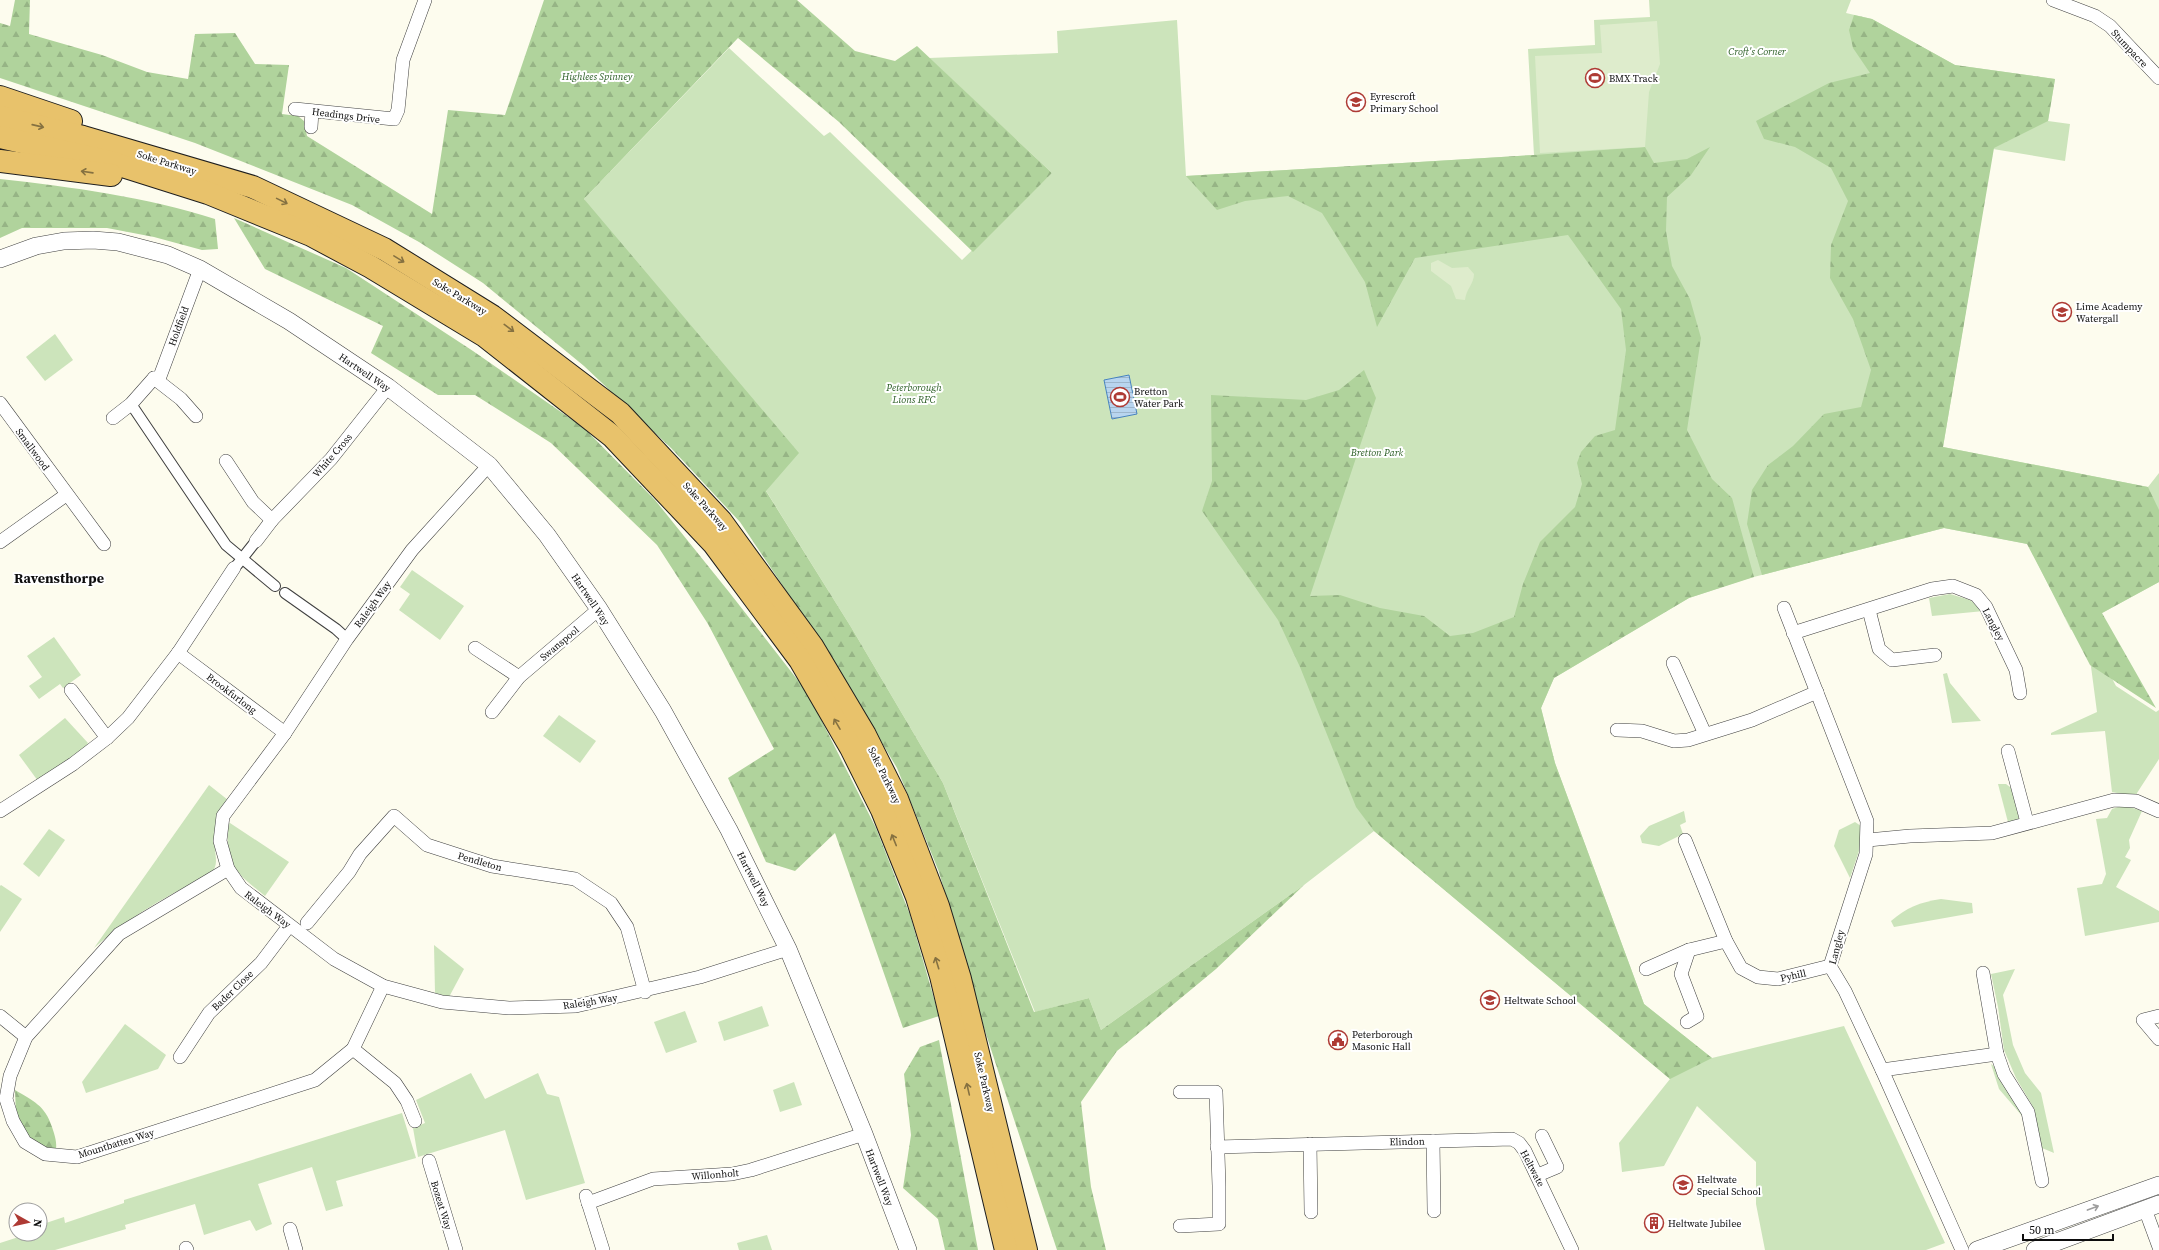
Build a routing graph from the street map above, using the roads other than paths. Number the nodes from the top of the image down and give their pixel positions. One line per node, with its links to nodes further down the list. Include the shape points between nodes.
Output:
1 (425, 0): 7 (street, Headings Drive, via 403,60 398,110 394,119)
2 (2053, 0): 3 (street, Stumpacre)
3 (2079, 5): 4 (street, Stumpacre, via 2110,26)
4 (2159, 78)
5 (0, 97): 12 (highway, via 75,123 180,153)
6 (295, 109): 7 (street, Headings Drive)
7 (312, 111): 9 (street)
8 (0, 118): 12 (highway, Soke Parkway, one-way to 12, via 83,137)
9 (310, 127)
10 (0, 137): 13 (highway, Soke Parkway, via 110,162)
11 (0, 161): 13 (highway, one-way to 11, via 109,175)
12 (253, 187): 77 (highway, Soke Parkway, one-way to 77, via 384,249 492,316 620,413 721,521 812,646 865,735 897,799 938,906 960,979)
13 (208, 193): 79 (highway, Soke Parkway, one-way to 13, via 941,976 917,897 882,810 851,748 800,660 714,544 612,436 485,336 371,267 312,235)
14 (0, 259): 15 (street, Hartwell Way, via 36,246 64,241 93,240 144,247)
15 (200, 269): 16 (street, Holdfield, via 159,379); 17 (street, Hartwell Way, via 289,321)
16 (154, 378): 19 (street, Holdfield); 20 (street, via 181,399)
17 (388, 387): 23 (street, Hartwell Way); 25 (street, White Cross, via 331,459)
18 (0, 403): 24 (street, Smallwood)
19 (131, 404): 21 (street, Holdfield); 29 (street)
20 (196, 416)
21 (113, 418)
22 (226, 461): 25 (street, via 253,502)
23 (489, 465): 33 (street, Hartwell Way, via 547,535); 36 (street, Raleigh Way, via 412,550)
24 (66, 495): 27 (street); 28 (street, Smallwood)
25 (272, 520): 26 (street, White Cross)
26 (256, 541): 29 (street)
27 (0, 542)
28 (104, 544)
29 (238, 564): 30 (street); 38 (street)
30 (275, 586)
31 (285, 593): 36 (street)
32 (1784, 608): 35 (street, Langley)
33 (599, 609): 41 (street, Swanspool); 60 (street, Hartwell Way, via 663,711 729,830)
34 (1869, 610): 35 (street, Langley); 39 (street, via 1879,649 1892,660); 44 (street, Langley, via 1932,589 1953,586 1976,595 1993,618 2016,670)
35 (1793, 633): 43 (street, Langley)
36 (347, 639): 47 (street, Raleigh Way)
37 (475, 648): 41 (street)
38 (178, 653): 47 (street, Brookfurlong); 49 (street, via 128,718)
39 (1935, 655)
40 (1673, 663): 48 (street)
41 (519, 677): 45 (street, Swanspool)
42 (71, 690): 49 (street)
43 (1817, 692): 48 (street, via 1752,720); 55 (street, Langley, via 1867,821)
44 (2020, 693)
45 (492, 712)
46 (1617, 730): 48 (street, via 1642,731 1674,741)
47 (285, 732): 56 (street, Raleigh Way, via 223,816 220,841)
48 (1705, 734)
49 (107, 738): 51 (street, via 73,764)
50 (2008, 751): 53 (street)
51 (0, 811)
52 (2159, 811): 53 (street, via 2136,801 2114,800)
53 (2028, 822): 55 (street, via 1992,833)
54 (1685, 840): 59 (street, Pyhill)
55 (1868, 840): 62 (street, Langley, via 1866,854)
56 (228, 870): 58 (street, Raleigh Way, via 241,888); 70 (street, Mountbatten Way, via 119,934)
57 (307, 923): 66 (street, Pendleton, via 349,872 360,854 394,816 427,845 492,866 575,879 611,903 627,927)
58 (289, 926): 65 (street, Raleigh Way, via 334,959); 74 (street, Bader Close, via 261,963 209,1013)
59 (1726, 941): 61 (street); 62 (street, Pyhill, via 1741,968 1758,977 1778,979)
60 (788, 949): 66 (street, Raleigh Way, via 700,978); 80 (street, Hartwell Way)
61 (1689, 950): 63 (street); 69 (street, via 1681,974 1697,1016)
62 (1830, 966): 75 (street, Langley, via 1845,991)
63 (1646, 969)
64 (1983, 973): 73 (street)
65 (383, 986): 66 (street, Raleigh Way, via 442,1002 509,1008 576,1006); 72 (street, Mountbatten Way)
66 (645, 992)
67 (0, 1016): 70 (street)
68 (2159, 1016): 71 (street, via 2143,1020)
69 (1687, 1022)
70 (26, 1037): 72 (street, Mountbatten Way, via 10,1076 6,1099 13,1121 25,1142 45,1154 76,1157 315,1080)
71 (2159, 1039)
72 (353, 1049): 78 (street, via 394,1082)
73 (1996, 1054): 75 (street); 87 (street, via 2004,1074 2028,1112)
74 (180, 1057)
75 (1882, 1070): 104 (street, Langley)
76 (1180, 1092): 84 (street, via 1216,1092)
77 (990, 1102): 101 (highway, Soke Parkway); 102 (highway)
78 (415, 1121)
79 (977, 1127): 99 (highway); 100 (highway, Soke Parkway)
80 (864, 1134): 97 (street, Willonholt, via 751,1170 732,1174 653,1180 587,1199); 98 (street, Hartwell Way)
81 (1542, 1136): 86 (street, via 1557,1167)
82 (1433, 1141): 83 (street, Elindon); 86 (street, Heltwate, via 1512,1139 1525,1151); 90 (street, Elindon)
83 (1310, 1144): 84 (street, Elindon); 91 (street)
84 (1218, 1147): 92 (street, via 1219,1224)
85 (429, 1161): 96 (street, Bozeat Way)
86 (1538, 1174): 103 (street, Heltwate)
87 (2042, 1181)
88 (2159, 1184): 105 (street, one-way to 88)
89 (2152, 1206): 94 (street); 106 (street)
90 (1434, 1211)
91 (1311, 1212)
92 (1180, 1226)
93 (290, 1229): 95 (street)
94 (2159, 1247)
95 (296, 1250)
96 (456, 1250)
97 (603, 1250)
98 (908, 1250)
99 (991, 1250)
100 (1006, 1250)
101 (1026, 1250)
102 (1042, 1250)
103 (1572, 1250)
104 (1962, 1250)
105 (1977, 1250)
106 (2035, 1250)

